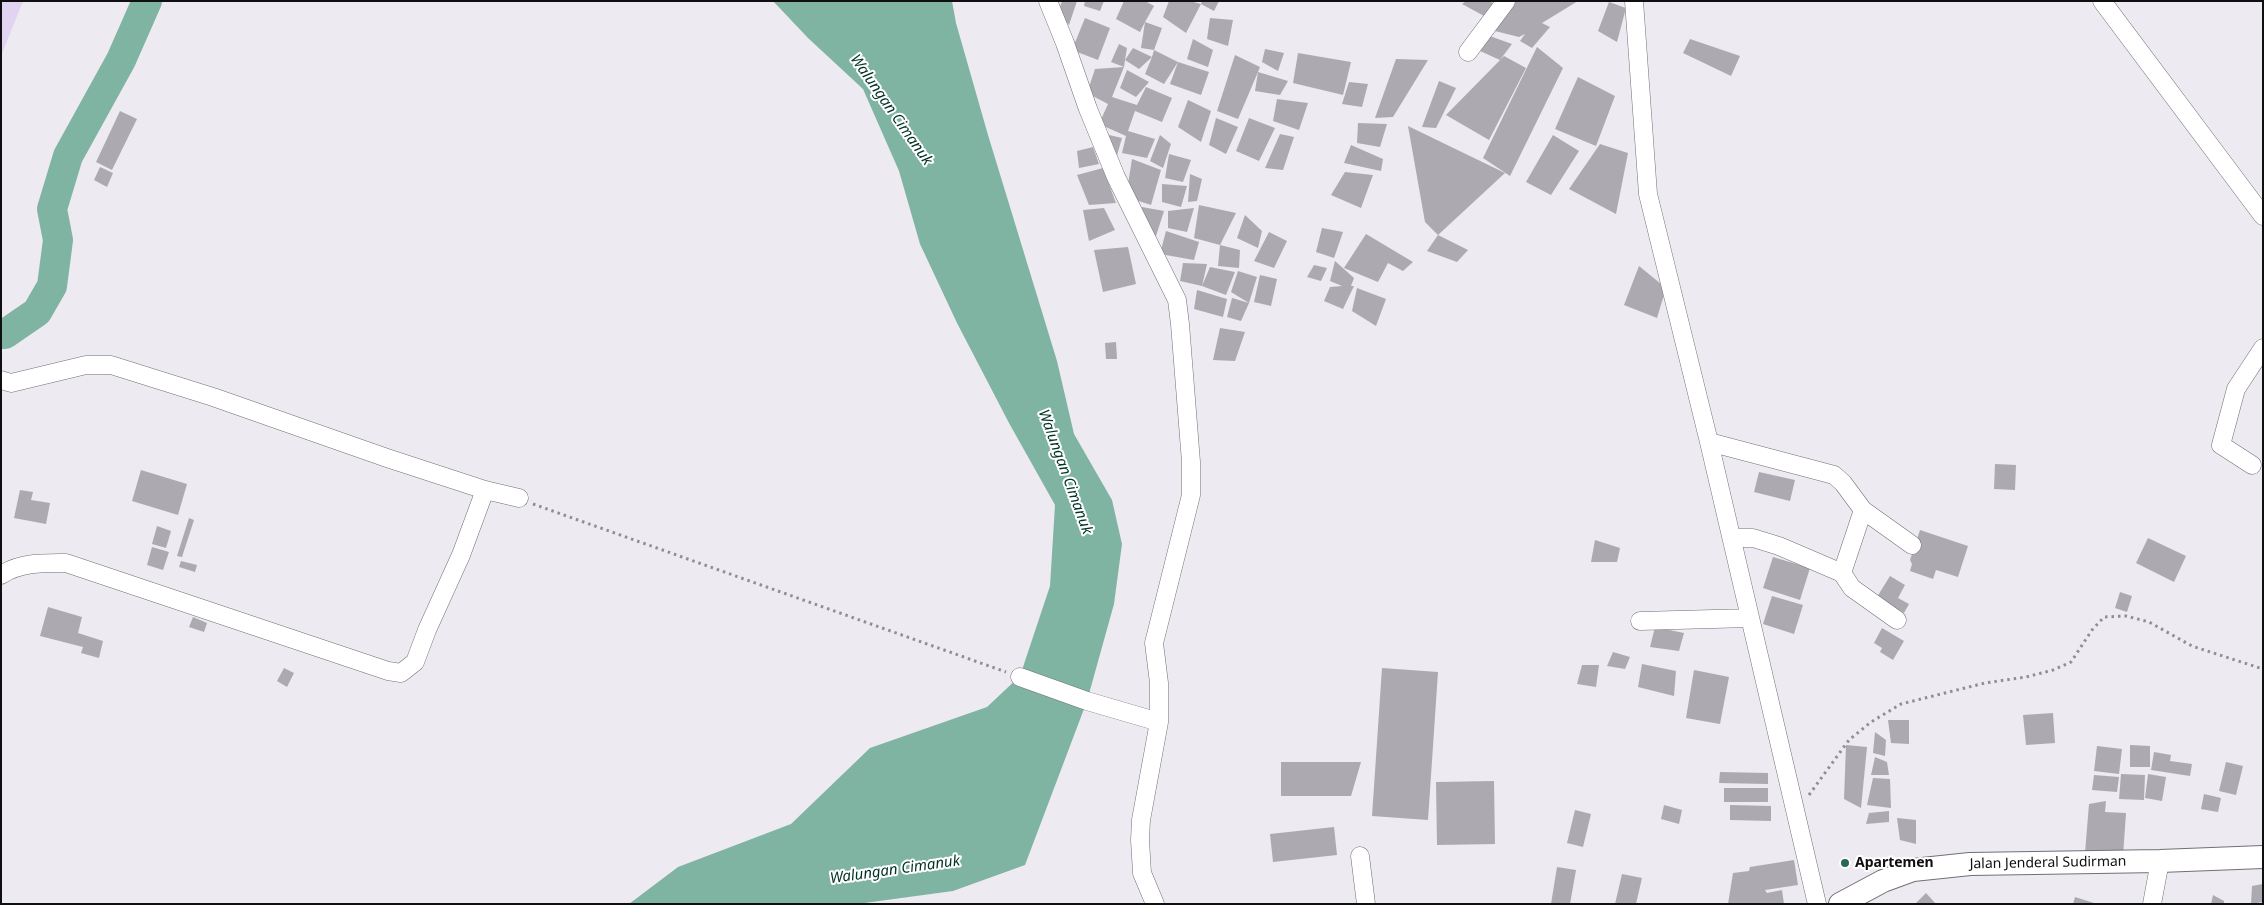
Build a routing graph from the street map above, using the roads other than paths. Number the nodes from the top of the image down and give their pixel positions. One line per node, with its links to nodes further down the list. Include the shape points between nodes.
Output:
1 (1048, 1): 22 (street, via 1116,177 1176,300 1191,462 1191,495 1155,635)
2 (1506, 1): 5 (street)
3 (1634, 1): 9 (street, via 1648,194)
4 (2102, 1): 6 (street)
5 (1468, 52)
6 (2263, 216)
7 (2263, 348): 10 (street, via 2236,389 2221,446)
8 (6, 381): 11 (street, via 86,365 111,365)
9 (1709, 442): 13 (street, via 1834,475); 14 (street)
10 (2252, 465)
11 (485, 490): 12 (street); 17 (street, via 462,555 414,662 401,673 388,672 66,563 30,564)
12 (519, 498)
13 (1863, 510): 15 (street); 16 (street)
14 (1732, 540): 16 (street, via 1753,538 1780,546); 18 (street)
15 (1912, 545)
16 (1842, 573): 19 (street, via 1852,588)
17 (1, 575)
18 (1750, 618): 20 (street); 26 (street, via 1796,808)
19 (1897, 620)
20 (1640, 621)
21 (1020, 676): 22 (street, via 1087,701)
22 (1159, 722): 27 (street, via 1140,840 1142,873)
23 (1360, 856): 28 (street)
24 (2263, 857): 25 (main road, Jalan Jenderal Sudirman)
25 (2160, 861): 29 (main road, Jalan Jenderal Sudirman, via 1970,864 1914,870 1883,881); 30 (street)
26 (1814, 903)
27 (1155, 904)
28 (1366, 904)
29 (1840, 904)
30 (2152, 904)

